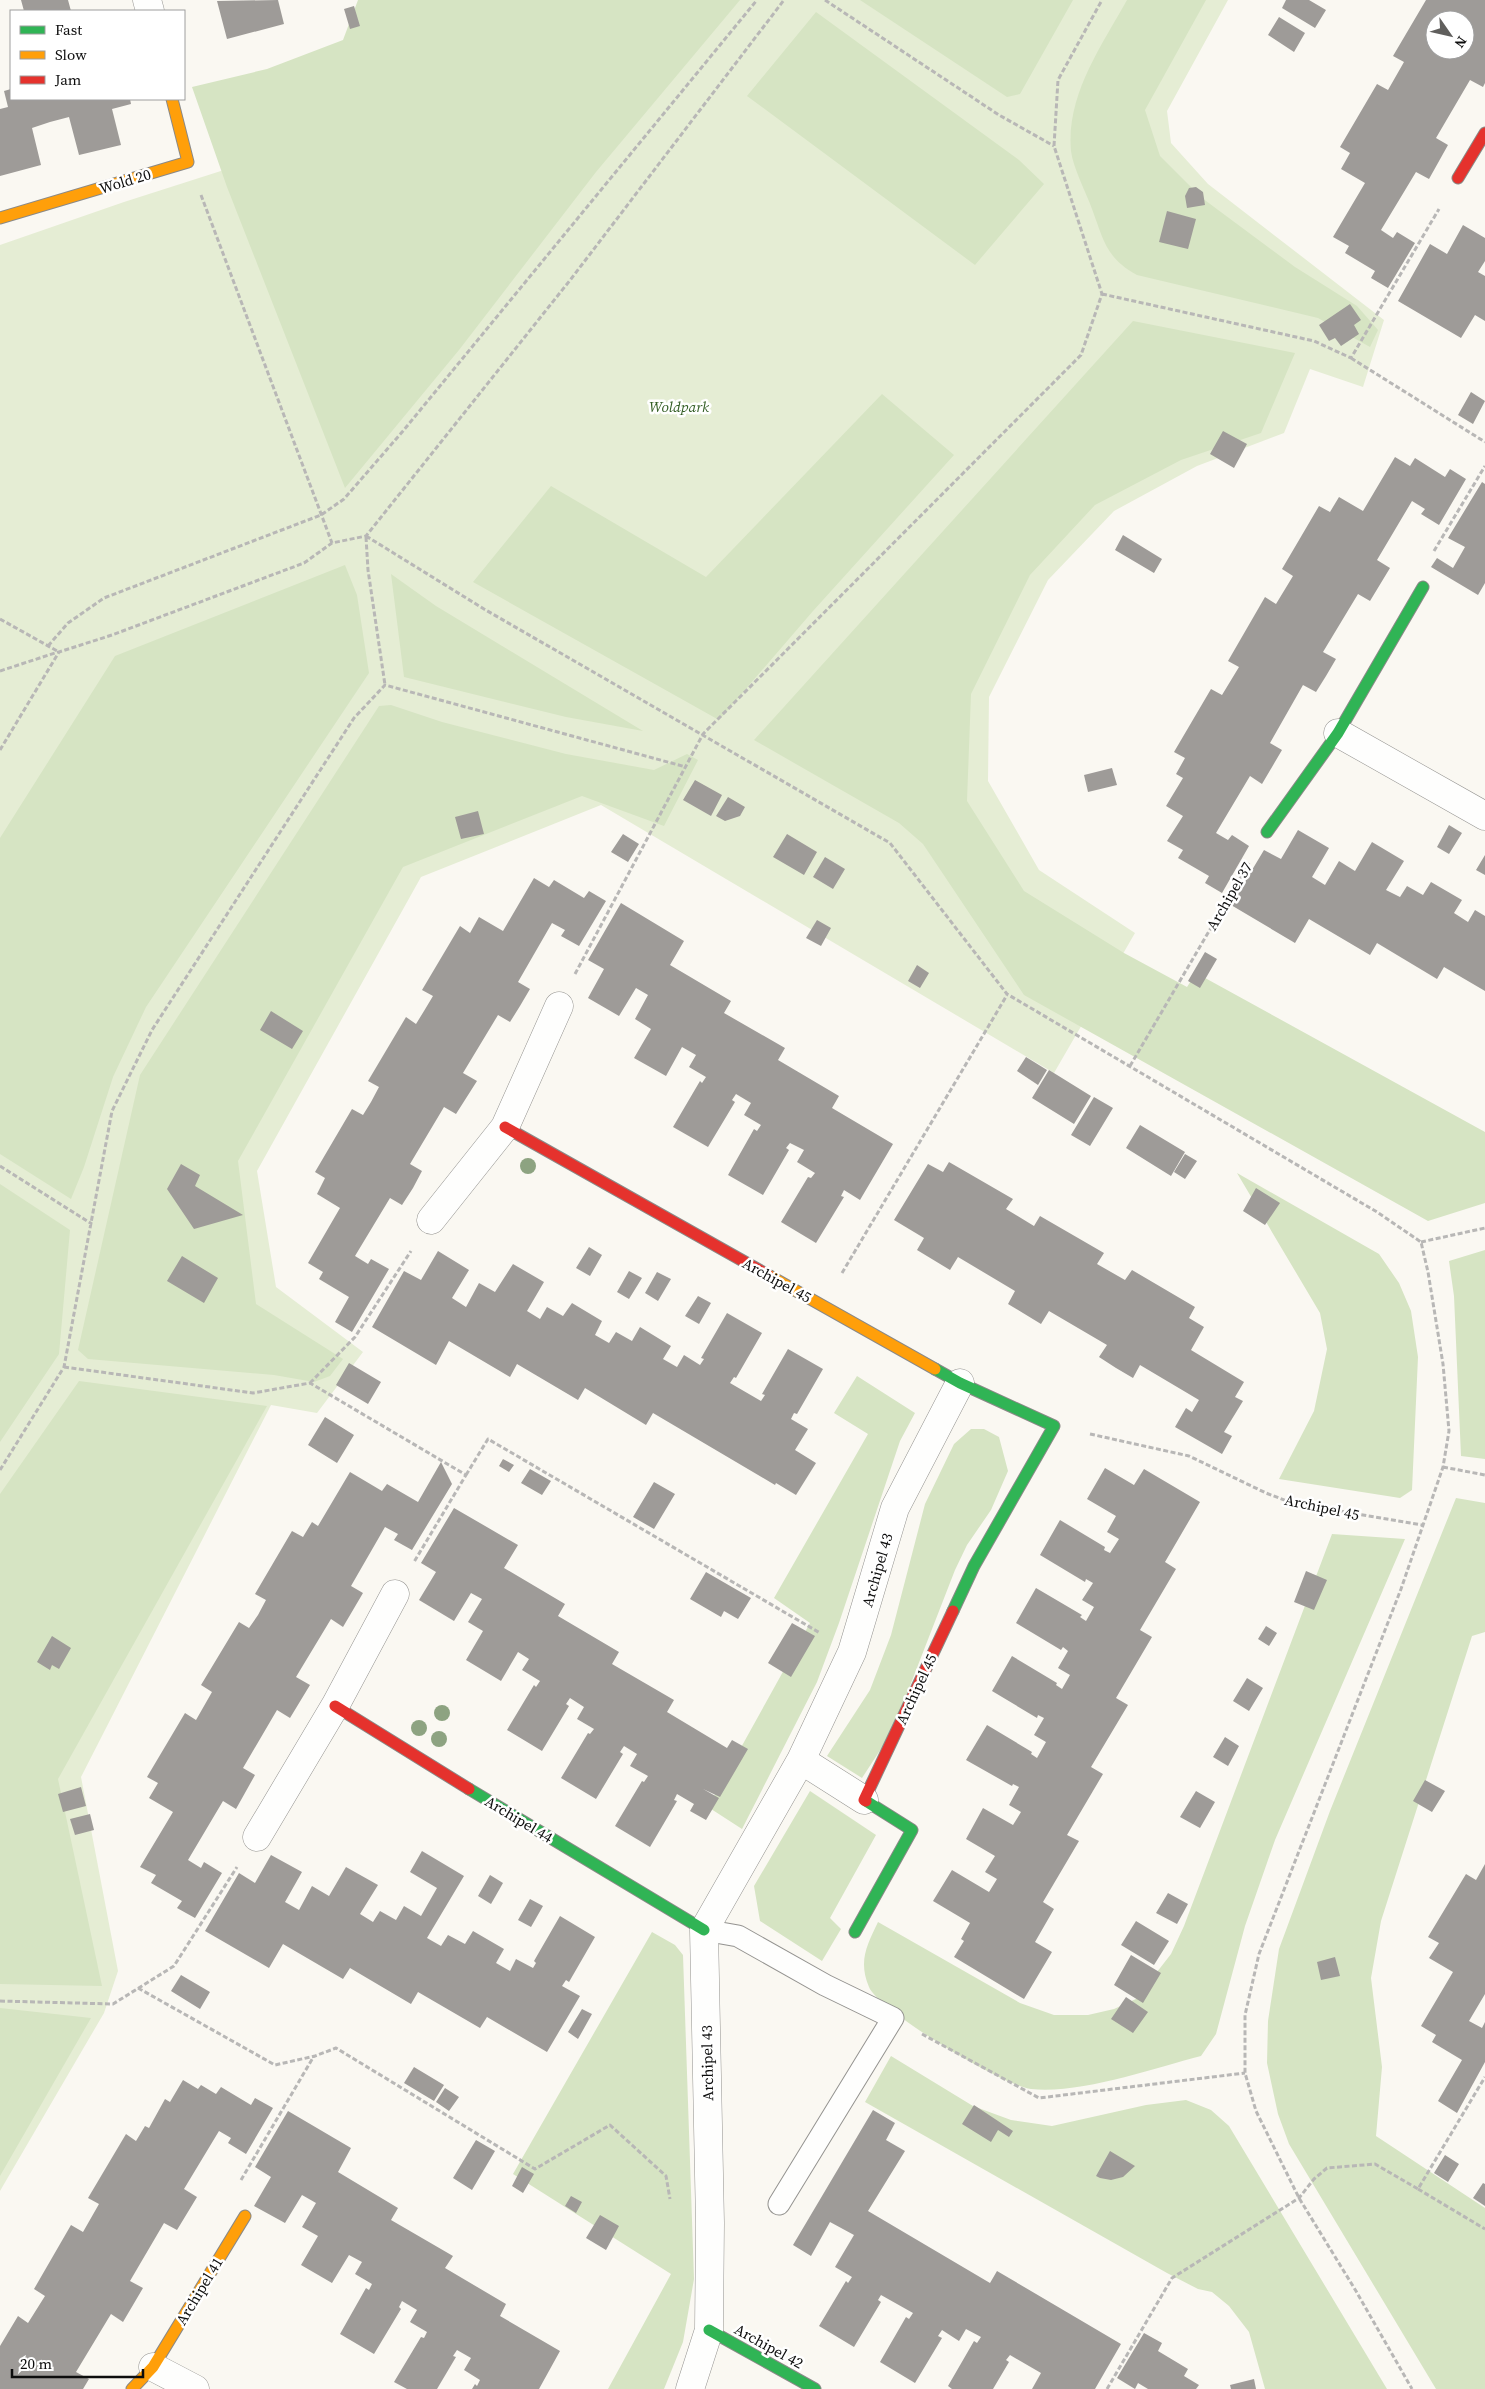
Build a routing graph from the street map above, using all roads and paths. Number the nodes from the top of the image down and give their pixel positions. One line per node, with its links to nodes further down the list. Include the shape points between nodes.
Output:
1 (757, 0): 15 (path, via 404,431 344,499)
2 (784, 0): 16 (path, via 571,279)
3 (825, 0): 7 (path, via 999,115)
4 (1102, 0): 7 (path, via 1058,80)
5 (172, 100): 8 (street)
6 (1485, 133): 9 (street)
7 (1054, 146): 11 (path)
8 (188, 162): 10 (street, Wold 20); 15 (path)
9 (1458, 178): 12 (path)
10 (0, 218)
11 (1102, 294): 12 (path, via 1314,341); 25 (path, via 1081,355)
12 (1351, 358): 13 (path)
13 (1485, 442)
14 (1485, 466): 18 (path, via 1426,564)
15 (321, 515): 17 (path); 20 (path, via 104,598 68,623)
16 (366, 536): 17 (path); 23 (path); 25 (path, via 484,609)
17 (332, 543): 21 (path, via 304,563)
18 (1423, 587): 24 (street)
19 (0, 619): 20 (path)
20 (48, 646): 21 (path)
21 (59, 652): 22 (path); 26 (path)
22 (0, 671)
23 (385, 685): 27 (path); 36 (path, via 354,718 152,1030 112,1111)
24 (1338, 733): 28 (street); 29 (street)
25 (703, 734): 27 (path); 30 (path, via 890,843)
26 (0, 750)
27 (686, 767): 31 (path)
28 (1485, 816)
29 (1267, 832): 32 (path, Archipel 37)
30 (1007, 994): 32 (path); 39 (path)
31 (559, 1006): 33 (street)
32 (1130, 1066): 38 (path, via 1377,1212)
33 (505, 1127): 35 (street); 39 (street, Archipel 45)
34 (0, 1166): 36 (path)
35 (431, 1220): 41 (path, via 355,1337)
36 (92, 1224): 40 (path)
37 (1485, 1228): 38 (path)
38 (1421, 1242): 44 (path, via 1443,1364 1449,1432)
39 (823, 1306): 42 (street, Archipel 45)
40 (64, 1367): 41 (path, via 253,1393); 45 (path)
41 (310, 1383): 46 (path)
42 (960, 1383): 43 (street, Archipel 45); 50 (street, Archipel 43, via 895,1508)
43 (1054, 1426): 48 (path, Archipel 45, via 1189,1456 1292,1503); 53 (street, Archipel 45, via 974,1566)
44 (1443, 1466): 47 (path); 48 (path)
45 (0, 1470)
46 (466, 1475): 49 (path); 50 (path, via 488,1439)
47 (1485, 1475)
48 (1422, 1526): 61 (path, via 1401,1589 1259,1954 1245,2015)
49 (395, 1594): 51 (street)
50 (852, 1652): 52 (street, Archipel 43)
51 (335, 1706): 54 (street); 55 (street, Archipel 44)
52 (800, 1760): 53 (street); 55 (street, Archipel 43)
53 (864, 1800): 56 (street, via 912,1830)
54 (257, 1837): 57 (path, via 174,1966)
55 (704, 1930): 59 (lane, via 738,1936 825,1986); 67 (street, Archipel 43)
56 (855, 1932)
57 (138, 1988): 58 (path, via 113,2004); 60 (path, via 275,2065)
58 (0, 2001)
59 (893, 2018): 61 (path, via 1039,2098); 65 (lane)
60 (314, 2056): 66 (path, via 229,2201); 67 (path, via 336,2048 535,2169 610,2125 666,2176 672,2210)
61 (1245, 2073): 64 (path, via 1256,2111)
62 (1485, 2077): 63 (path)
63 (1418, 2189): 64 (path, via 1375,2164 1327,2168); 68 (path)
64 (1299, 2198): 75 (path, via 1172,2278); 76 (path)
65 (779, 2204)
66 (245, 2216): 70 (street, Archipel 41)
67 (710, 2223): 69 (street, Archipel 43)
68 (1485, 2229)
69 (709, 2330): 73 (street, Archipel 43); 74 (street, Archipel 42)
70 (153, 2367): 71 (street, Archipel 41); 72 (street)
71 (132, 2389)
72 (195, 2389)
73 (690, 2389)
74 (815, 2389)
75 (1107, 2389)
76 (1412, 2389)

